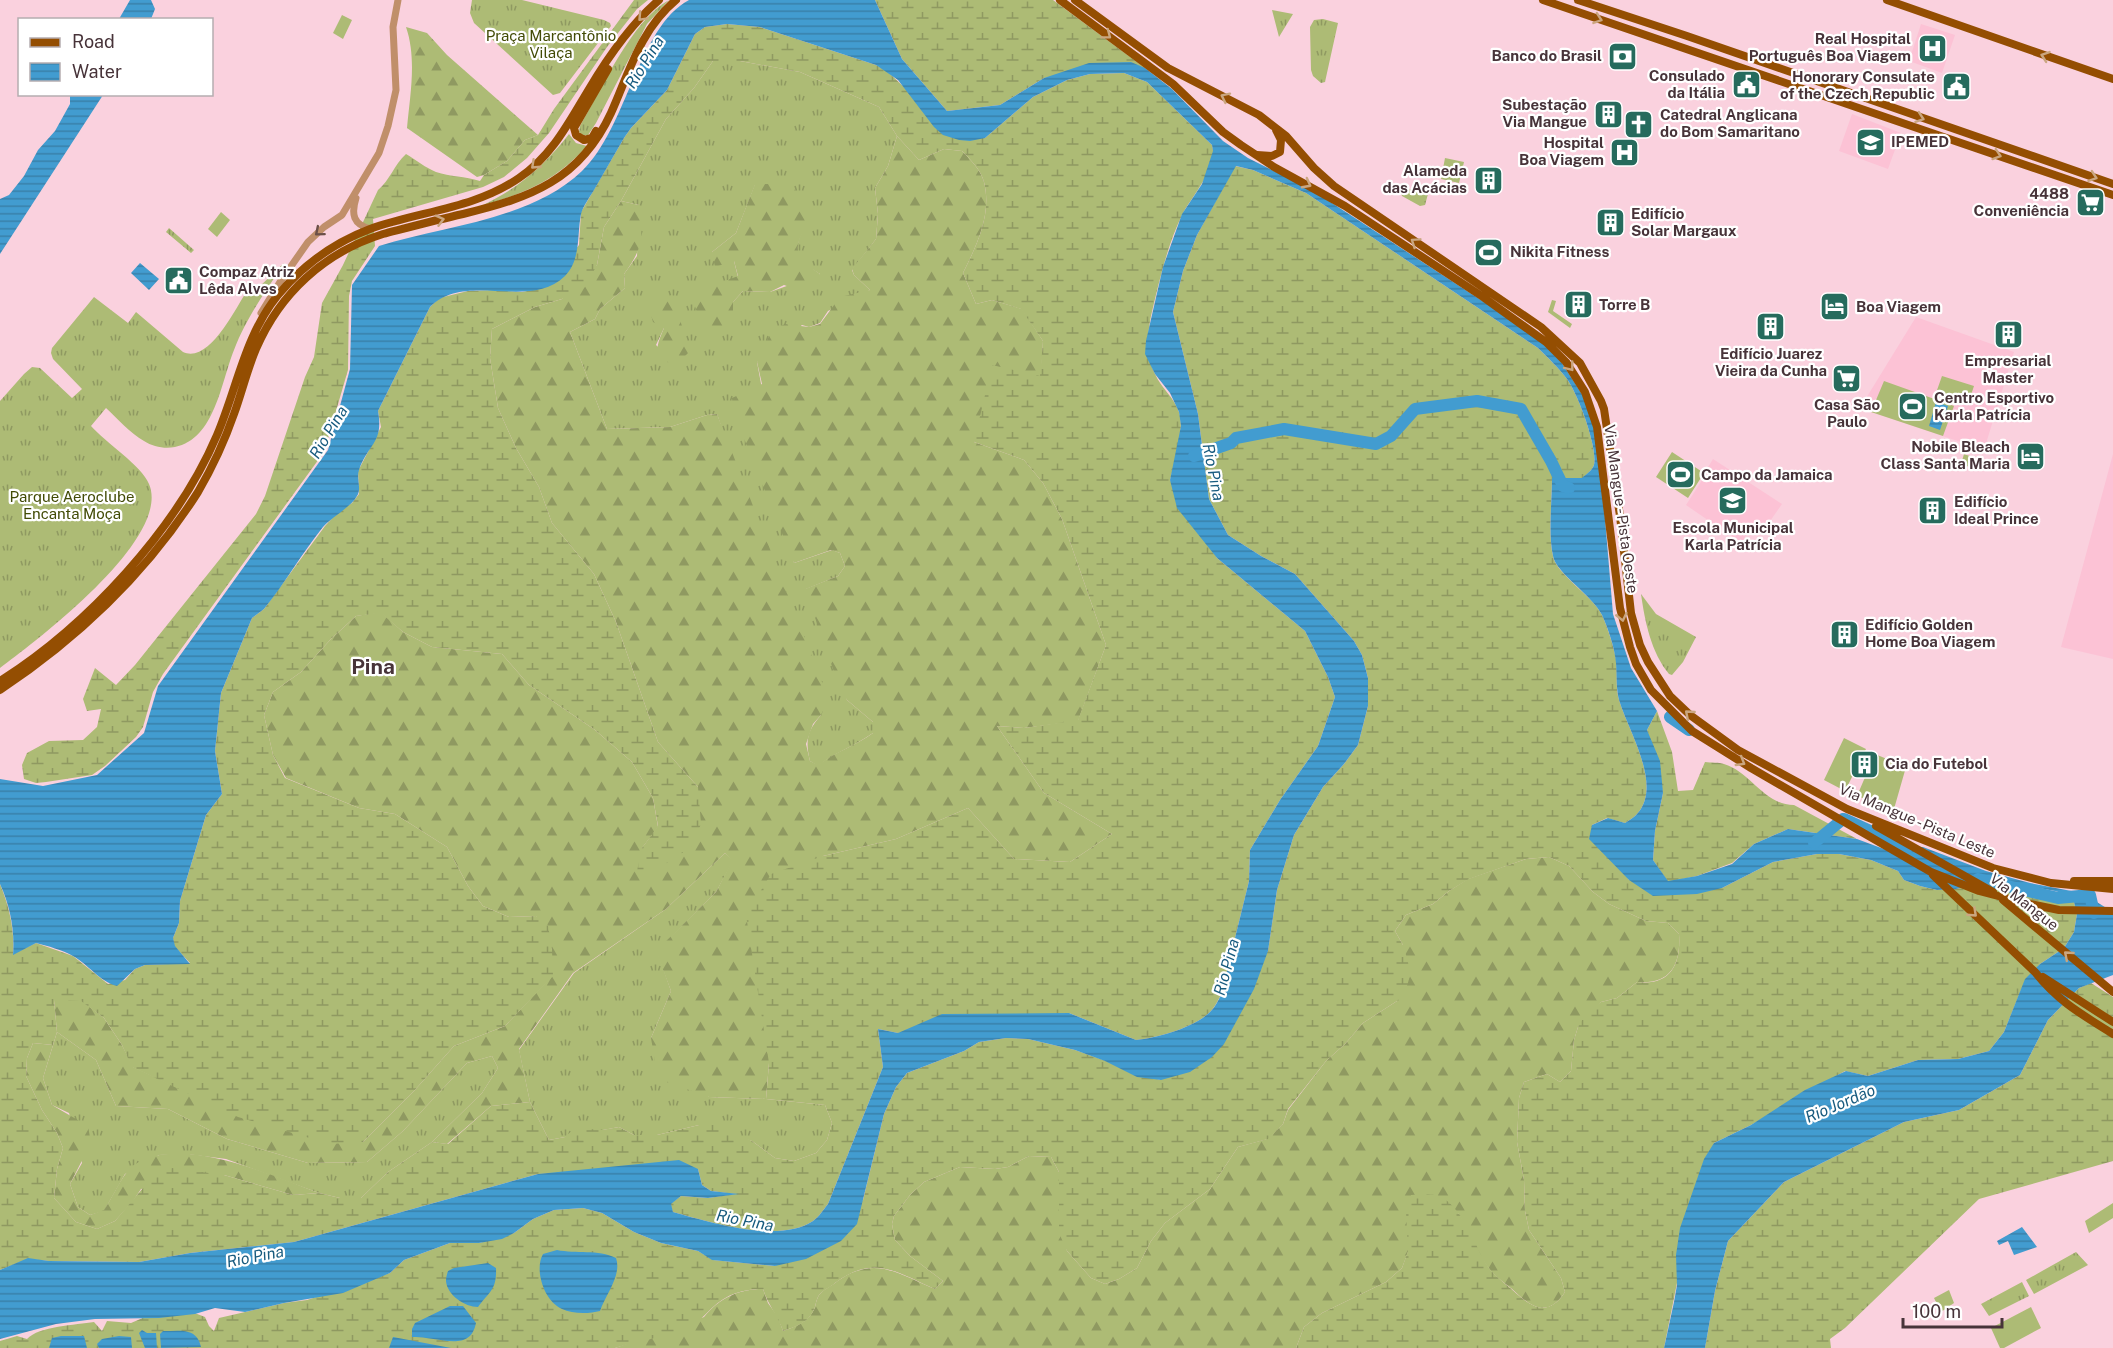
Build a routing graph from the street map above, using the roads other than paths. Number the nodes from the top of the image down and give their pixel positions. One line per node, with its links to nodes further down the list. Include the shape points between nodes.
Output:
1 (398, 0): 15 (street, via 393,27 393,104 379,153)
2 (659, 0): 9 (main road, one-way to 9)
3 (676, 0): 11 (main road, via 644,36)
4 (1060, 0): 13 (main road, Via Mangue - Pista Oeste, one-way to 13, via 1173,84 1223,132)
5 (1075, 0): 12 (main road, Via Mangue - Pista Leste, one-way to 5, via 1242,105 1168,68)
6 (1543, 0): 16 (main road, one-way to 16)
7 (1578, 0): 14 (main road, one-way to 14)
8 (1887, 0): 10 (main road, one-way to 8)
9 (628, 32): 11 (main road, via 575,125 576,135 584,140 592,138); 18 (main road, one-way to 18, via 567,127 542,159 520,177 469,202)
10 (2113, 79)
11 (619, 92): 18 (main road, one-way to 11, via 502,205 553,183 600,135)
12 (1275, 128): 13 (main road, via 1281,140 1280,152); 22 (main road, Via Mangue - Pista Leste, one-way to 12, via 1719,738 1670,696 1648,662 1631,613 1604,409 1580,363 1541,327 1334,186)
13 (1257, 155): 23 (main road, Via Mangue - Pista Oeste, one-way to 23, via 1366,219 1511,317 1562,358 1574,372 1593,410 1620,608 1636,664 1652,690 1692,731 1710,743)
14 (2113, 184)
15 (358, 190): 17 (street, via 353,215 359,225); 19 (street, one-way to 19, via 342,215 316,234 280,282 257,321)
16 (2113, 195)
17 (371, 229): 18 (main road); 19 (main road, via 333,246 298,274 267,310)
18 (382, 230): 21 (main road, via 336,255 294,288 270,320 227,433 182,515 102,609 52,653)
19 (247, 350): 20 (main road, via 214,443 173,513 132,566 84,615)
20 (0, 681)
21 (0, 690)
22 (1847, 809): 24 (main road, Via Mangue - Pista Leste); 29 (main road, Via Mangue, one-way to 22, via 1992,891)
23 (1931, 872): 27 (main road, Via Mangue - Pista Oeste, via 1996,897 2059,910); 28 (main road, one-way to 28)
24 (2028, 878): 25 (main road); 26 (main road, Via Mangue - Pista Leste)
25 (2113, 881)
26 (2109, 889)
27 (2113, 911)
28 (2035, 972): 32 (main road); 33 (main road, via 2067,1006)
29 (2089, 974): 30 (main road); 31 (main road, Via Mangue)
30 (2113, 985)
31 (2113, 992)
32 (2113, 1022)
33 (2113, 1034)

